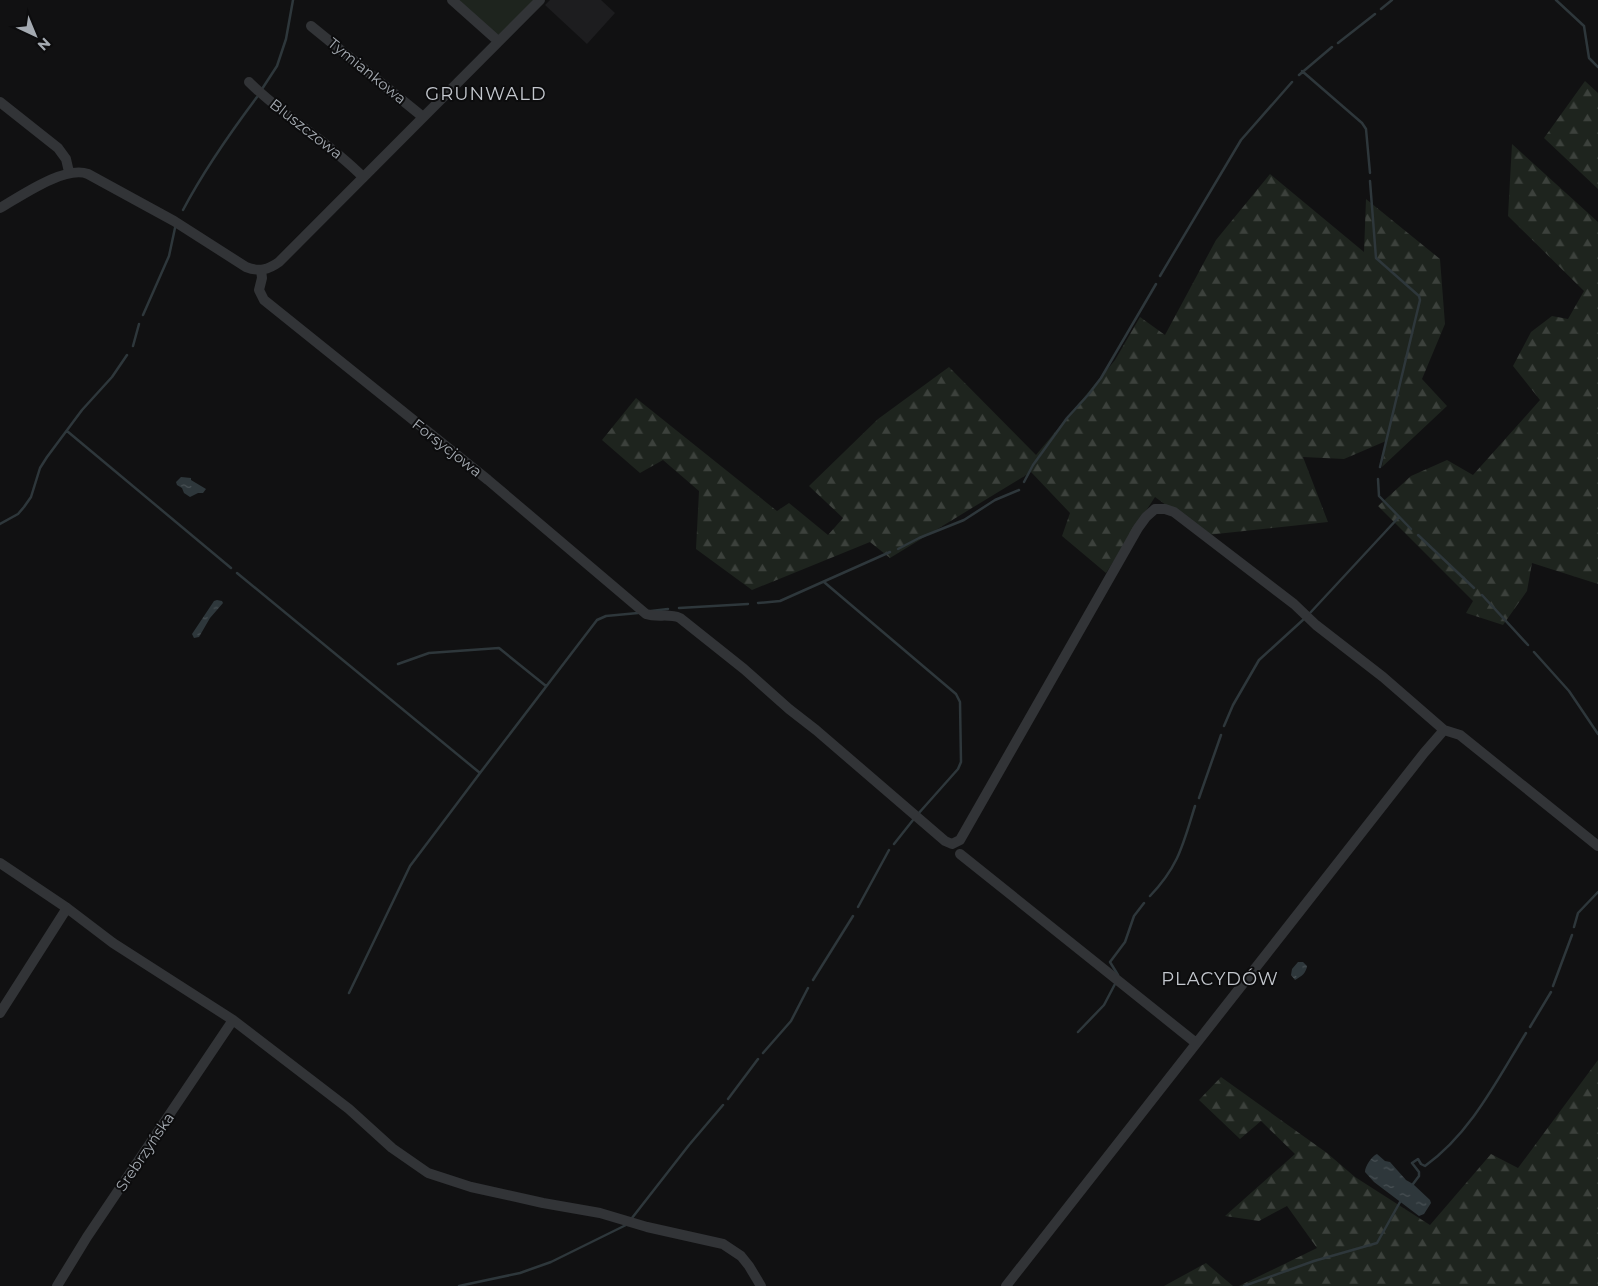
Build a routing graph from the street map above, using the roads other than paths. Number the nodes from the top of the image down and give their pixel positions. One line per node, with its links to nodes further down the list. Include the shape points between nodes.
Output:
1 (452, 0): 4 (street)
2 (540, 0): 4 (street)
3 (311, 26): 7 (street, Tymiankowa)
4 (498, 41): 7 (street)
5 (249, 82): 9 (street, Bluszczowa)
6 (0, 102): 8 (street, via 58,148 66,160)
7 (423, 117): 9 (street)
8 (68, 172): 10 (street); 11 (street, via 88,174 174,221 246,267)
9 (363, 176): 11 (street, via 279,262)
10 (0, 208)
11 (261, 270): 12 (street, Forsycjowa, via 259,290 264,300 488,480 633,604 654,617 668,615 680,618 952,844 960,840 1114,568 1138,528 1155,509 1174,512 1215,543 1294,604)
12 (1444, 730): 13 (street, via 1460,735); 19 (street)
13 (1598, 846)
14 (960, 854): 19 (street)
15 (1, 866): 16 (street)
16 (67, 908): 17 (street); 18 (street, via 120,948)
17 (0, 1013)
18 (233, 1020): 20 (street, Srebrzyńska); 21 (street, via 349,1110 398,1153 428,1173 480,1190 600,1213 723,1244 741,1256)
19 (1196, 1043): 22 (street)
20 (57, 1286)
21 (760, 1286)
22 (1006, 1286)

